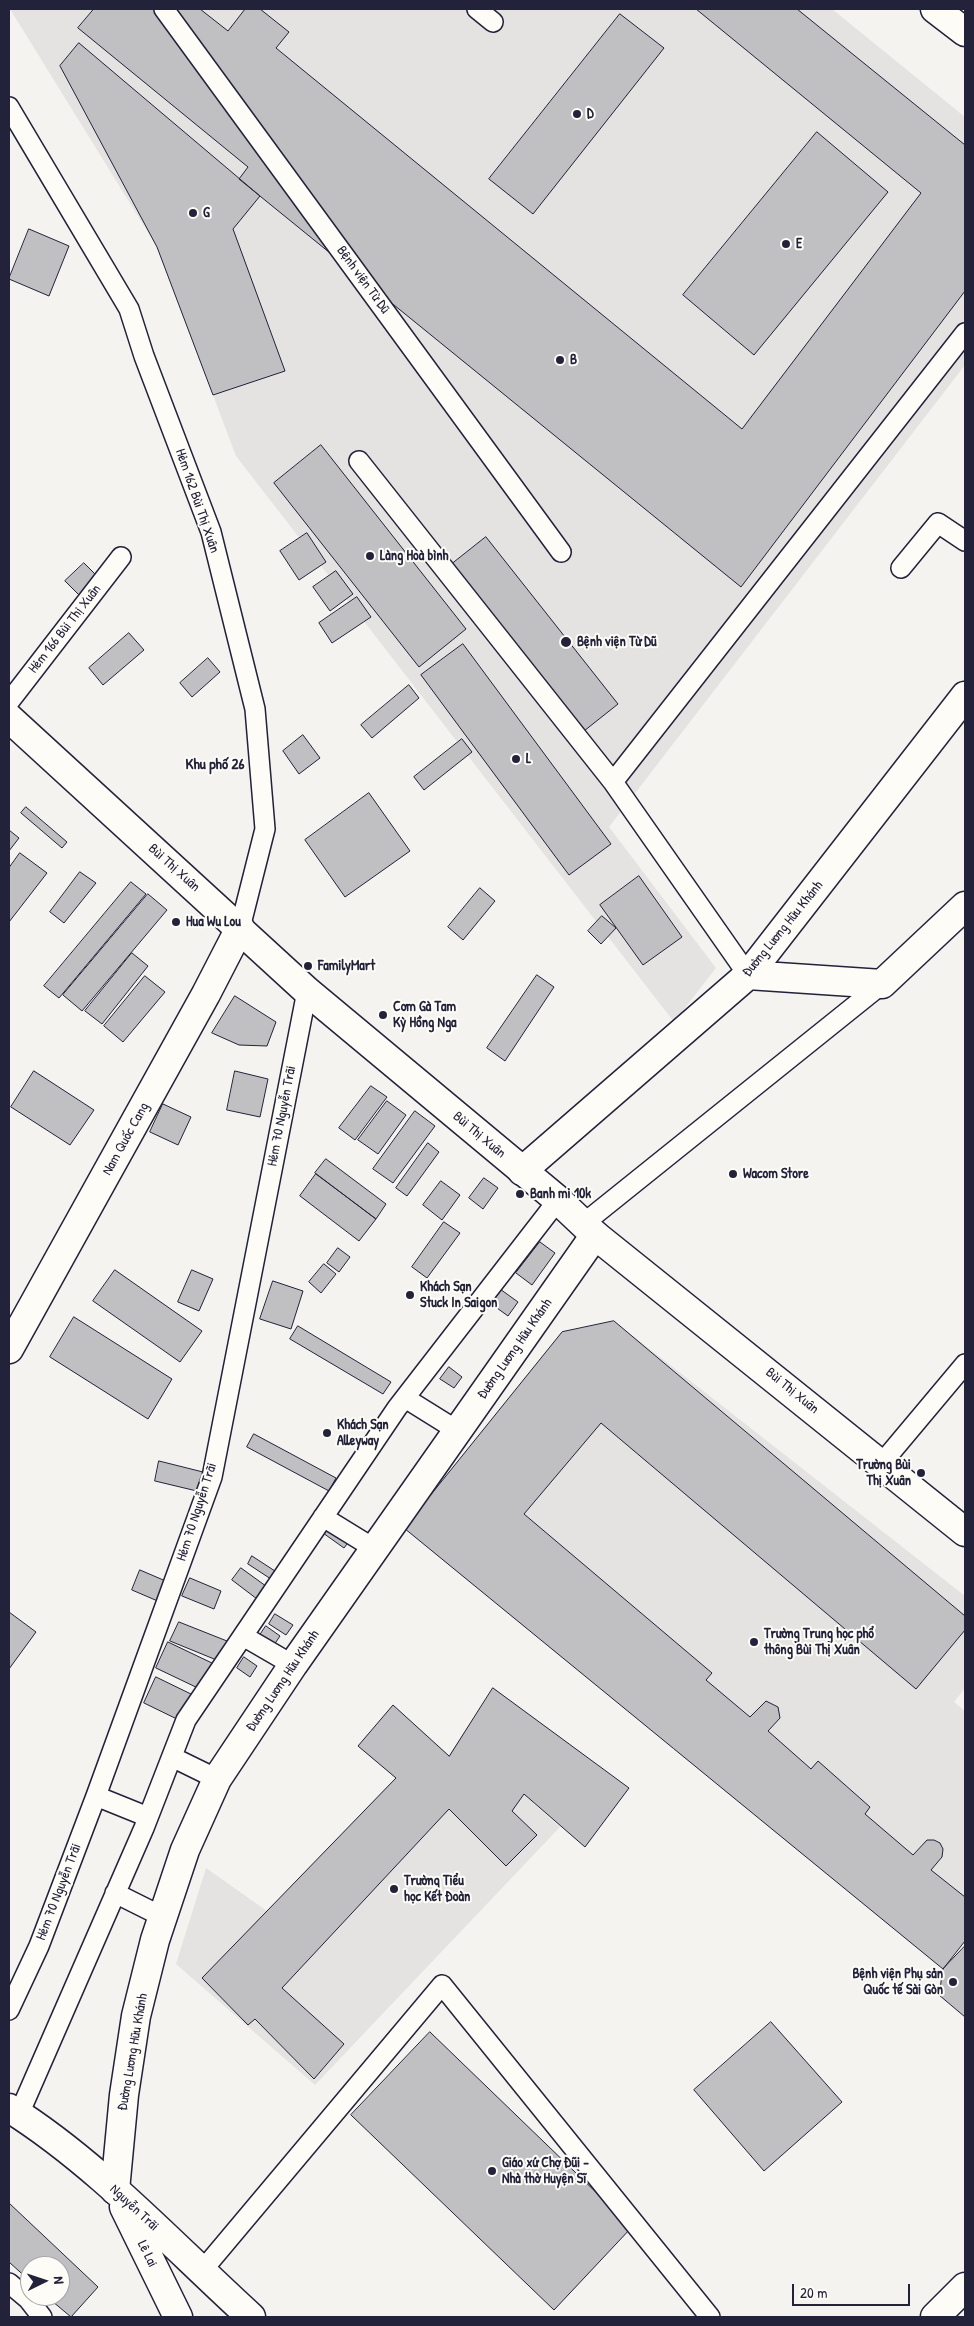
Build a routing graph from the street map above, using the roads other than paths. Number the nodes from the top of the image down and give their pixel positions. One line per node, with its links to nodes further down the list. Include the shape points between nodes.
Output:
1 (164, 9): 10 (lane, Bệnh viện Từ Dũ)
2 (477, 9): 4 (lane)
3 (935, 9): 5 (street)
4 (493, 22)
5 (965, 32)
6 (9, 106): 18 (lane, Hẻm 162 Bùi Thị Xuân, via 129,309 211,532 255,709 265,829)
7 (965, 333): 16 (lane)
8 (359, 461): 16 (lane)
9 (965, 541): 12 (lane, via 938,523)
10 (561, 552)
11 (121, 556): 14 (lane, Hẻm 166 Bùi Thị Xuân)
12 (901, 568)
13 (965, 696): 19 (street, Đường Lương Hữu Khánh)
14 (9, 702)
15 (9, 718): 18 (street, Bùi Thị Xuân)
16 (612, 782): 19 (lane)
17 (965, 906): 20 (street)
18 (240, 928): 21 (street, Bùi Thị Xuân); 25 (street, Nam Quốc Cang)
19 (748, 975): 20 (street); 22 (street, Đường Lương Hữu Khánh)
20 (882, 984): 24 (lane)
21 (307, 991): 22 (street, Bùi Thị Xuân); 37 (lane, Hẻm 70 Nguyễn Trãi, via 212,1477)
22 (522, 1171): 23 (street, Bùi Thị Xuân)
23 (558, 1200): 24 (street, Bùi Thị Xuân); 27 (lane)
24 (589, 1229): 28 (street, Đường Lương Hữu Khánh); 29 (street, Bùi Thị Xuân)
25 (9, 1349)
26 (965, 1364): 29 (lane)
27 (405, 1398): 28 (lane); 30 (lane)
28 (458, 1431): 32 (street, Đường Lương Hữu Khánh)
29 (882, 1463): 31 (street, Bùi Thị Xuân)
30 (323, 1517): 32 (lane); 33 (lane)
31 (965, 1532)
32 (375, 1548): 34 (street, Đường Lương Hữu Khánh)
33 (243, 1636): 34 (lane); 35 (lane, via 186,1720)
34 (293, 1665): 36 (street, Đường Lương Hữu Khánh)
35 (172, 1757): 36 (lane); 38 (lane)
36 (217, 1779): 40 (street, Đường Lương Hữu Khánh, via 185,1850)
37 (96, 1796): 38 (lane); 41 (lane, Hẻm 70 Nguyễn Trãi, via 39,1946)
38 (148, 1817): 39 (lane)
39 (115, 1893): 40 (lane); 42 (lane)
40 (163, 1917): 43 (street, Đường Lương Hữu Khánh, via 136,2016)
41 (9, 2010)
42 (14, 2111): 43 (street, Nguyễn Trãi)
43 (115, 2190): 44 (street, Nguyễn Trãi); 48 (street, Lê Lai)
44 (201, 2272): 49 (street, Nguyễn Trãi); 50 (lane, via 442,1985)
45 (9, 2284): 47 (lane, via 28,2299)
46 (965, 2288): 51 (street)
47 (42, 2317)
48 (178, 2317)
49 (251, 2317)
50 (710, 2317)
51 (935, 2317)

